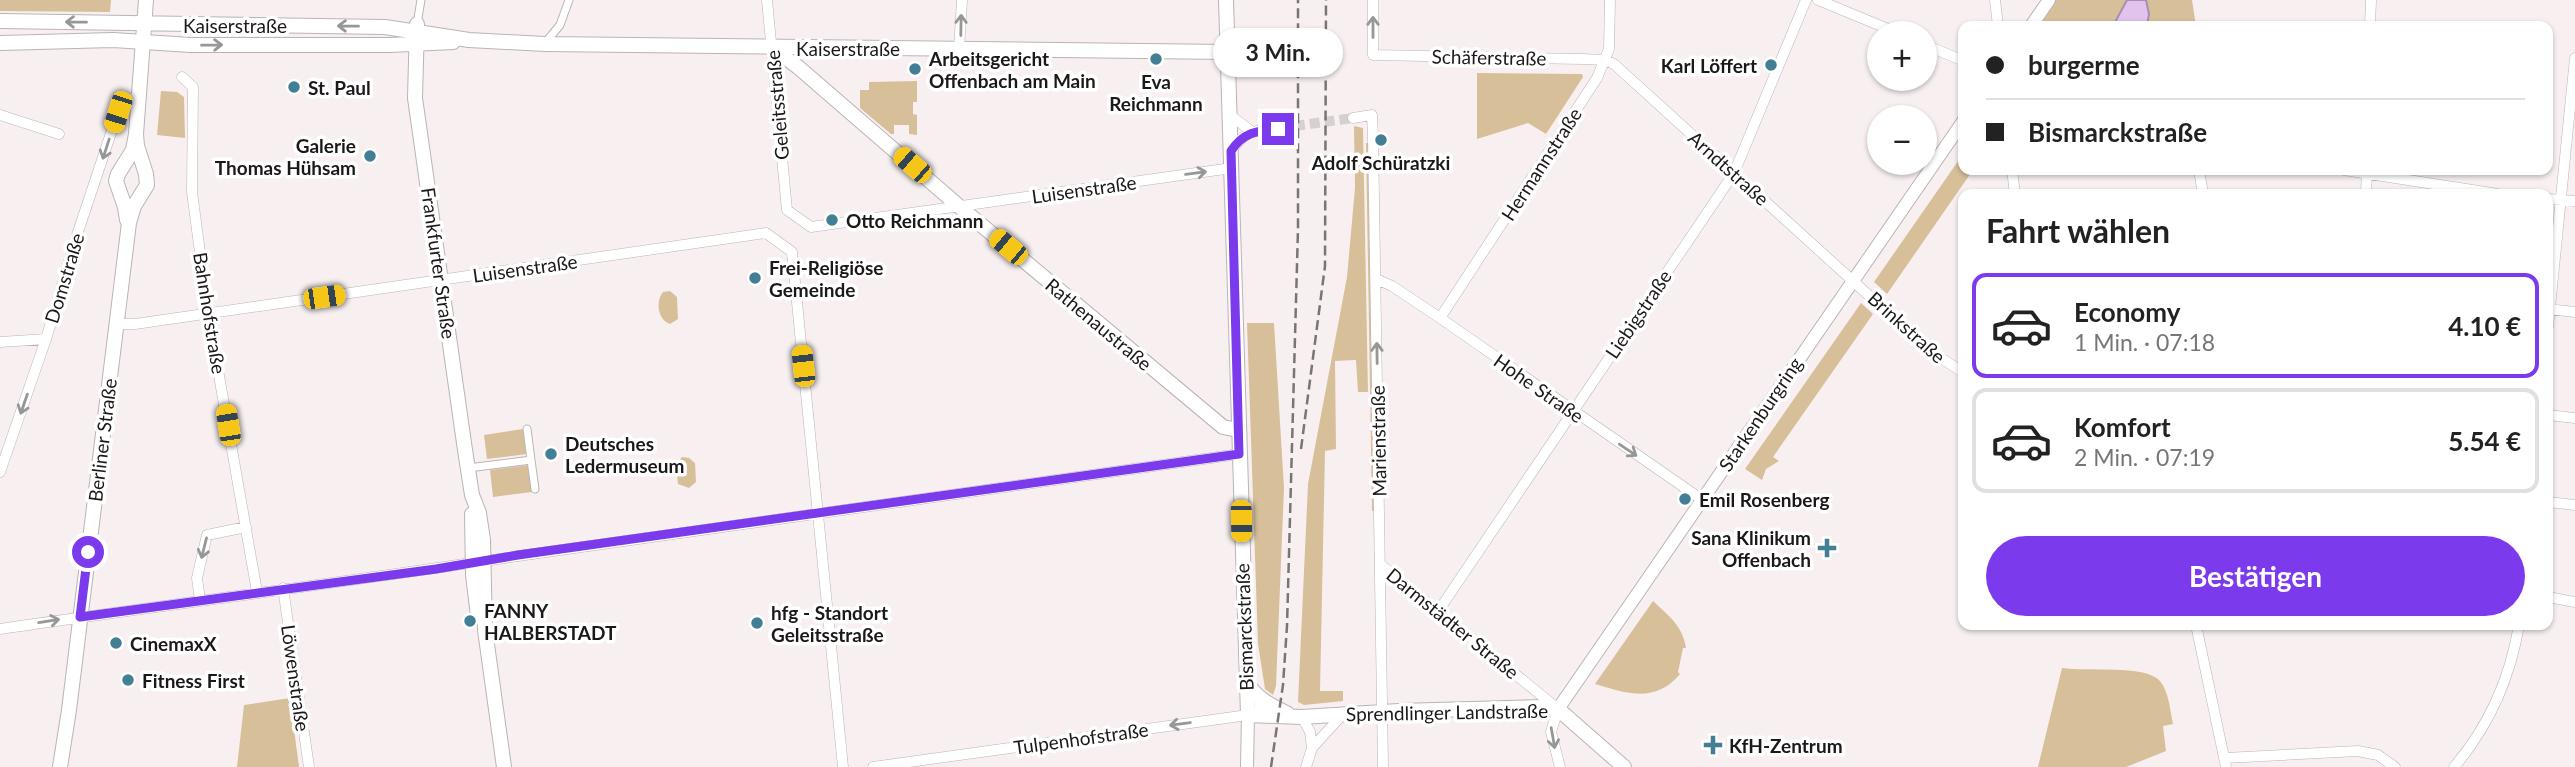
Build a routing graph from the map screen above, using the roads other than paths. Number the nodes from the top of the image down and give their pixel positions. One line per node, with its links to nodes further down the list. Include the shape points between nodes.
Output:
1 (146, 0): 19 (main road, Berliner Straße)
2 (421, 0): 21 (street, Frankfurter Straße)
3 (569, 0): 25 (street, via 560,26)
4 (767, 0): 26 (street, Geleitsstraße)
5 (962, 0): 27 (street, one-way to 5)
6 (1226, 0): 29 (main road, Bismarckstraße)
7 (1373, 0): 32 (street, Schäferstraße, one-way to 7, via 1373,55)
8 (1610, 0): 32 (street, Hermannstraße)
9 (1807, 0): 45 (street, Liebigstraße)
10 (1818, 0): 15 (street)
11 (1995, 0): 16 (street)
12 (2049, 0): 17 (street)
13 (2371, 0): 18 (street)
14 (0, 21): 19 (main road, Kaiserstraße, one-way to 14)
15 (1869, 21)
16 (1997, 21)
17 (2034, 21)
18 (2370, 21)
19 (144, 24): 20 (main road, Kaiserstraße); 23 (main road, Berliner Straße)
20 (319, 26): 21 (main road, Kaiserstraße, one-way to 20, via 385,27); 24 (main road, via 323,35)
21 (416, 33): 24 (main road, Kaiserstraße); 25 (main road, Kaiserstraße); 57 (main road, Frankfurter Straße, via 415,98)
22 (0, 43): 23 (main road, Kaiserstraße)
23 (144, 43): 24 (main road, Kaiserstraße, one-way to 24); 34 (main road, Berliner Straße)
24 (319, 44)
25 (545, 44): 26 (main road, Kaiserstraße)
26 (771, 47): 27 (main road, Kaiserstraße); 51 (main road, Rathenaustraße); 52 (street, Geleitsstraße, via 787,211)
27 (959, 49): 29 (main road, Kaiserstraße)
28 (1937, 50): 30 (street)
29 (1228, 52): 36 (main road, Bismarckstraße)
30 (1958, 59)
31 (2575, 59): 49 (street)
32 (1605, 61): 45 (street, Arndtstraße, via 1617,66); 61 (street, Hermannstraße)
33 (182, 77): 60 (street, Bahnhofstraße, via 192,87 191,183)
34 (140, 94): 42 (main road, Berliner Straße); 63 (street, Domstraße, one-way to 63, via 118,112)
35 (0, 115): 41 (street)
36 (1230, 115): 40 (street); 43 (main road, Bismarckstraße)
37 (1353, 118): 56 (street, Marienstraße, via 1371,115)
38 (1280, 128): 40 (street)
39 (1958, 128): 55 (street, Starkenburgring)
40 (1251, 131): 43 (street)
41 (59, 134)
42 (136, 134): 53 (main road, Berliner Straße, via 147,185 132,211); 53 (main road, Berliner Straße, via 133,150 116,181 125,207)
43 (1231, 151): 44 (main road, Bismarckstraße)
44 (1232, 168): 51 (street, Luisenstraße, one-way to 44); 70 (main road, Bismarckstraße)
45 (1734, 173): 55 (street, Arndtstraße); 66 (street, Liebigstraße)
46 (2385, 175): 47 (street)
47 (2468, 189)
48 (2553, 199): 49 (street)
49 (2561, 200): 50 (street); 54 (street)
50 (2575, 201)
51 (961, 208): 52 (street, Luisenstraße); 70 (main road, Rathenaustraße, via 1223,427)
52 (811, 227)
53 (127, 239): 62 (main road, Berliner Straße)
54 (2553, 273)
55 (1852, 278): 65 (street, Brinkstraße, via 1935,356); 76 (street, Starkenburgring)
56 (1376, 279): 61 (street, Hohe Straße); 82 (street, Marienstraße, one-way to 56)
57 (441, 280): 60 (street, Luisenstraße); 73 (main road, Frankfurter Straße); 79 (street, Luisenstraße, via 766,233 792,252)
58 (2553, 309): 59 (street)
59 (2575, 312)
60 (208, 313): 62 (street, Luisenstraße); 80 (street, Bahnhofstraße)
61 (1440, 318): 66 (street, Hohe Straße)
62 (117, 324): 90 (main road, Berliner Straße)
63 (46, 339): 64 (street); 74 (street, Domstraße, one-way to 74)
64 (0, 342)
65 (1958, 369)
66 (1572, 411): 76 (street, Hohe Straße, one-way to 76); 88 (street, Liebigstraße)
67 (2553, 416): 68 (street)
68 (2575, 418)
69 (527, 429): 72 (street)
70 (1238, 430): 71 (main road, Bismarckstraße)
71 (1239, 454): 79 (street); 94 (main road, Bismarckstraße)
72 (531, 460): 73 (street); 75 (street)
73 (468, 468): 81 (main road, Frankfurter Straße, via 479,513)
74 (0, 472)
75 (535, 489)
76 (1701, 499): 95 (street, Starkenburgring)
77 (2553, 503): 78 (street)
78 (2575, 505)
79 (818, 514): 81 (street); 105 (street)
80 (246, 527): 84 (street, Bahnhofstraße); 86 (street, one-way to 86, via 207,535 197,578)
81 (479, 562): 83 (street); 104 (main road, Frankfurter Straße, via 477,612 485,630)
82 (1380, 564): 88 (street, Darmstädter Straße); 96 (street, Marienstraße)
83 (284, 588): 84 (street); 103 (street, Löwenstraße)
84 (257, 592): 86 (street)
85 (2553, 598): 87 (street)
86 (200, 600): 90 (street)
87 (2575, 602)
88 (1439, 610): 95 (street, Darmstädter Straße)
89 (478, 612): 89 (street, via 481,613 476,569 475,572)
90 (80, 617): 91 (street, one-way to 90); 102 (main road, Berliner Straße)
91 (0, 629)
92 (2197, 630): 101 (street)
93 (2518, 630): 113 (street, via 2500,695)
94 (1246, 682): 98 (main road, Bismarckstraße); 99 (main road, via 1264,702)
95 (1558, 709): 96 (main road, Sprendlinger Landstraße); 110 (street, one-way to 110, via 1551,732); 111 (main road, Sprendlinger Landstraße)
96 (1382, 711): 97 (main road, Sprendlinger Landstraße); 109 (street, Marienstraße)
97 (1343, 713): 99 (main road, Sprendlinger Landstraße); 100 (street)
98 (1248, 715): 99 (main road, Sprendlinger Landstraße); 106 (street, Tulpenhofstraße, one-way to 106); 107 (street, Bismarckstraße)
99 (1297, 717): 100 (street, via 1310,732)
100 (1312, 748): 108 (street)
101 (2226, 763): 112 (street, via 2358,751 2378,755)
102 (60, 767)
103 (309, 767)
104 (504, 767)
105 (843, 767)
106 (873, 767)
107 (1247, 767)
108 (1306, 767)
109 (1383, 767)
110 (1560, 767)
111 (1624, 767)
112 (2395, 767)
113 (2455, 767)

